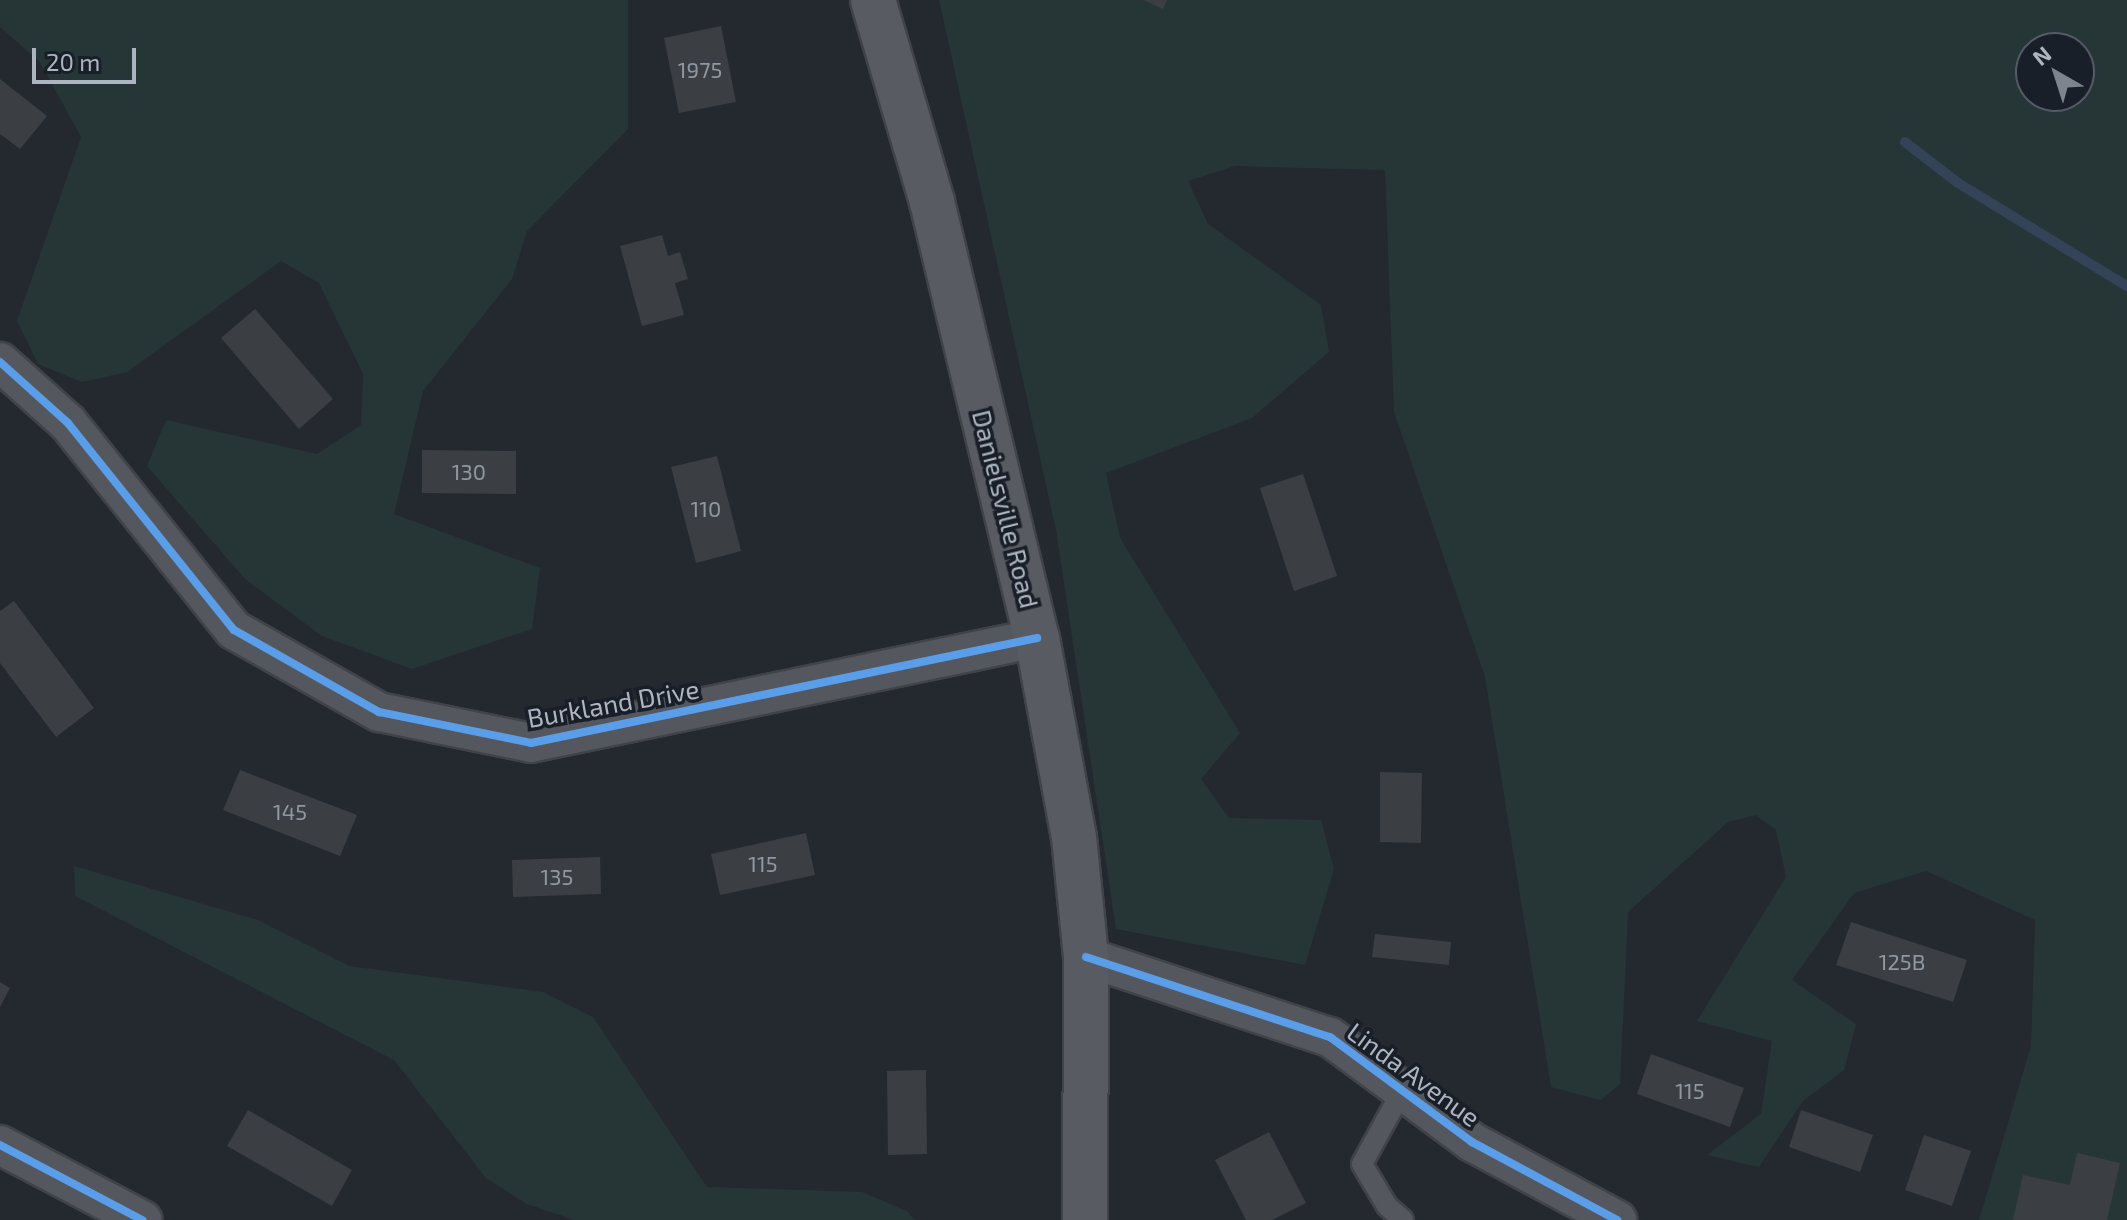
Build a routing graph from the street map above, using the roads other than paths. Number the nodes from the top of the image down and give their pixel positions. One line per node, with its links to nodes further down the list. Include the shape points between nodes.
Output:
1 (873, 0): 3 (main road, Danielsville Road, via 932,202)
2 (0, 362): 3 (street, Burkland Drive, via 68,423 234,630 379,712 531,743)
3 (1037, 638): 4 (main road, Danielsville Road, via 1074,837)
4 (1086, 957): 5 (street, Linda Avenue, via 1330,1037); 8 (main road, Danielsville Road)
5 (1402, 1091): 9 (lane, via 1362,1164 1387,1206); 10 (street, Linda Avenue, via 1472,1142)
6 (0, 1145): 7 (street)
7 (142, 1220)
8 (1085, 1220)
9 (1403, 1220)
10 (1617, 1220)

